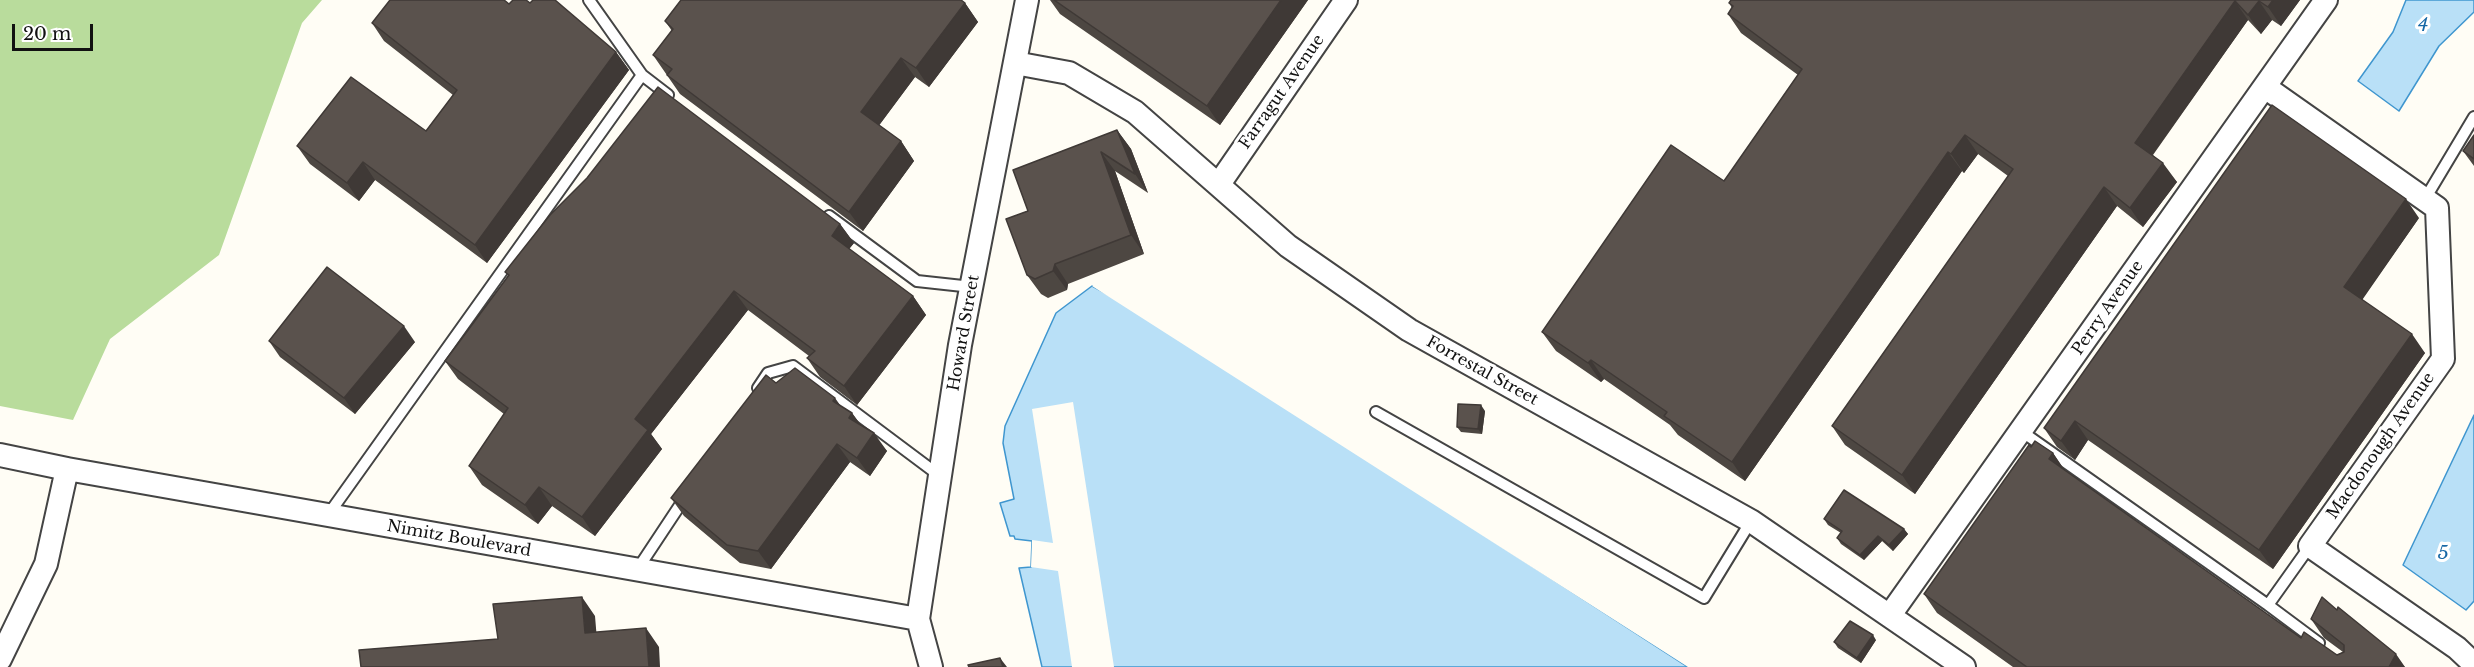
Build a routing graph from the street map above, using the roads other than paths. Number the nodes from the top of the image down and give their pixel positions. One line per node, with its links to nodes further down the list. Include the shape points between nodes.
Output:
1 (589, 0): 6 (lane)
2 (1027, 0): 5 (street, Howard Street)
3 (1347, 0): 10 (street, Farragut Avenue)
4 (2326, 0): 7 (street, Perry Avenue)
5 (1015, 63): 10 (street, Forrestal Street, via 1069,73 1126,106); 13 (street, Howard Street)
6 (642, 75): 8 (lane); 21 (lane)
7 (2265, 87): 11 (street, Macdonough Avenue); 16 (street, Perry Avenue)
8 (680, 104)
9 (2474, 117): 11 (lane)
10 (1218, 184): 22 (street, Forrestal Street, via 1264,231 1409,330)
11 (2425, 199): 23 (street, Macdonough Avenue, via 2437,208 2443,359)
12 (822, 210): 13 (lane, via 917,281)
13 (972, 287): 19 (street, Howard Street)
14 (748, 402): 19 (lane, via 768,373 793,366)
15 (1376, 412): 22 (lane, via 1704,598)
16 (2020, 431): 25 (lane); 26 (street, Perry Avenue)
17 (0, 455): 18 (street, Nimitz Boulevard)
18 (67, 469): 21 (street, Nimitz Boulevard); 29 (street, via 46,564)
19 (940, 476): 27 (street, Howard Street)
20 (690, 491): 24 (lane)
21 (328, 515): 24 (street, Nimitz Boulevard)
22 (1751, 521): 26 (street, Forrestal Street)
23 (2310, 546): 25 (lane); 30 (street, via 2457,648)
24 (637, 570): 27 (street, Nimitz Boulevard)
25 (2268, 605): 28 (lane)
26 (1890, 615): 32 (street, Forrestal Street)
27 (918, 619): 31 (street, Howard Street)
28 (2332, 653)
29 (0, 659)
30 (2474, 664)
31 (931, 667)
32 (1964, 667)

